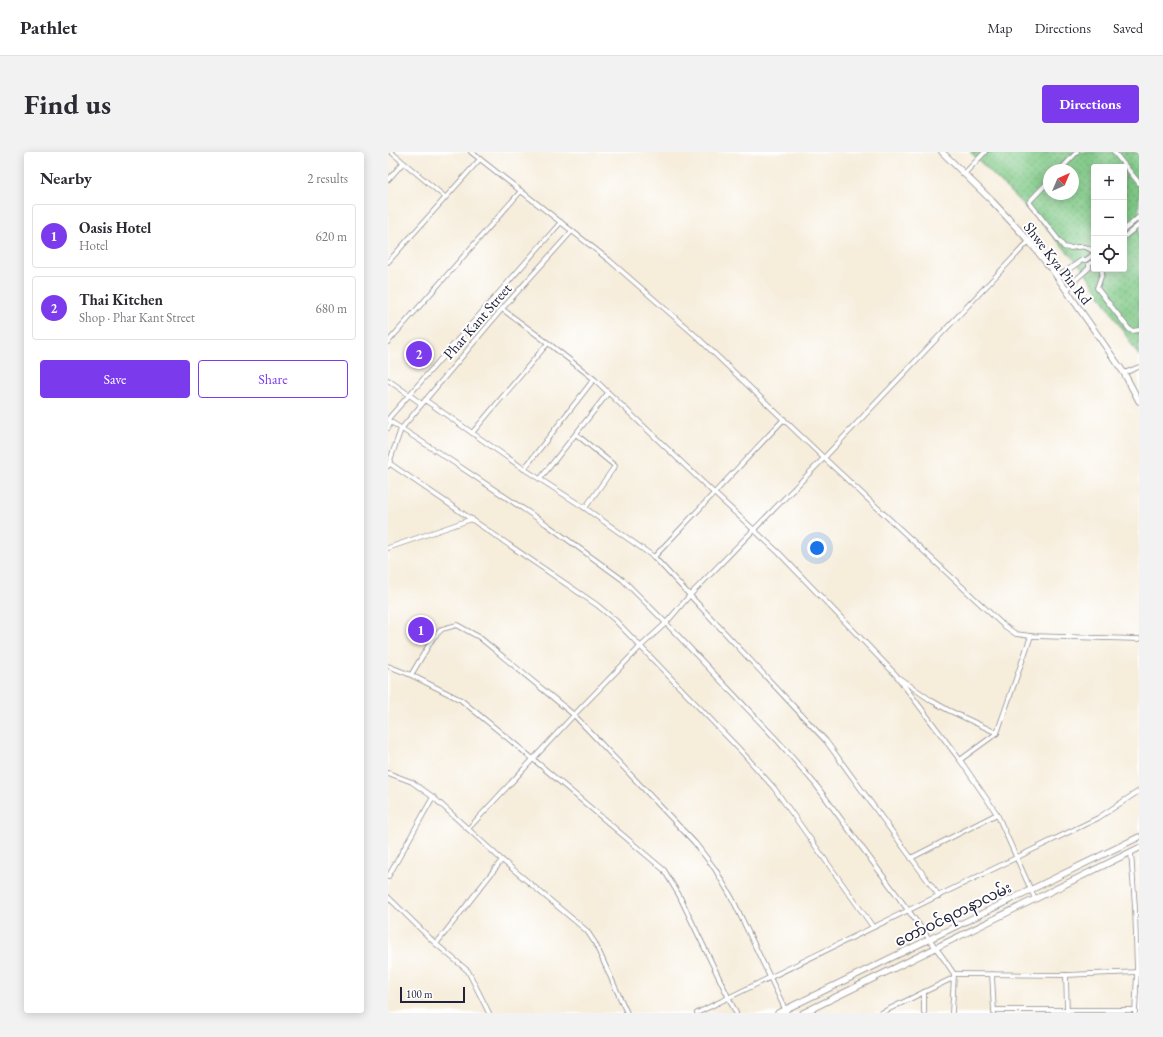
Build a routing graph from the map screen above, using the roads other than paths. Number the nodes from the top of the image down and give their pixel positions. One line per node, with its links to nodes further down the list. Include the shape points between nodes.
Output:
1 (391, 152): 8 (street)
2 (471, 152): 7 (street)
3 (942, 152): 10 (main road, Shwe Kya Pin Rd)
4 (985, 152): 10 (street)
5 (1077, 152): 9 (street)
6 (1114, 152): 12 (street)
7 (480, 158): 14 (street); 15 (street)
8 (403, 163): 11 (street); 15 (street)
9 (1066, 164)
10 (964, 174): 22 (main road, Shwe Kya Pin Rd)
11 (388, 180)
12 (1139, 183)
13 (1043, 187): 23 (street, via 1028,202 1064,247 1081,246)
14 (521, 191): 17 (street); 32 (street)
15 (445, 197): 25 (street)
16 (1139, 218): 19 (street)
17 (561, 222): 20 (street); 39 (street)
18 (1139, 225): 21 (street)
19 (1127, 228)
20 (572, 231): 30 (street, Phar Kant Street); 43 (street, via 696,335)
21 (1125, 236)
22 (1029, 241): 28 (main road, Shwe Kya Pin Rd); 49 (street)
23 (1091, 250)
24 (1091, 256): 28 (street)
25 (388, 262)
26 (1091, 263): 29 (street)
27 (1101, 272): 31 (street, via 1097,288 1129,329)
28 (1056, 276): 29 (main road, Shwe Kya Pin Rd)
29 (1067, 291): 35 (main road, Shwe Kya Pin Rd)
30 (502, 309): 33 (street); 40 (street, Phar Kant Street)
31 (1139, 330)
32 (388, 342)
33 (548, 343): 36 (street); 47 (street)
34 (1139, 367): 35 (street)
35 (1124, 373): 41 (main road, Shwe Kya Pin Rd)
36 (594, 379): 38 (street); 51 (street)
37 (388, 380): 39 (street)
38 (608, 393): 48 (street); 53 (street)
39 (410, 395): 42 (street); 44 (street)
40 (425, 400): 42 (street, Phar Kant Street); 47 (street)
41 (1139, 401)
42 (422, 404): 46 (street, Phar Kant Street)
43 (784, 419): 49 (street); 53 (street)
44 (389, 420): 45 (street); 46 (street)
45 (388, 428)
46 (401, 429): 50 (street); 60 (street, via 592,556 623,580)
47 (472, 433): 51 (street)
48 (577, 434): 52 (street); 54 (street, via 615,466)
49 (824, 458): 56 (street); 61 (street, via 1003,624 1016,634)
50 (389, 464): 55 (street)
51 (524, 469): 52 (street)
52 (540, 479): 54 (street)
53 (714, 493): 56 (street); 58 (street)
54 (585, 508): 58 (street)
55 (472, 519): 57 (street); 63 (street, via 597,605)
56 (754, 530): 59 (street); 65 (street)
57 (388, 548)
58 (654, 557): 59 (street)
59 (690, 595): 60 (street); 80 (street, via 826,741)
60 (666, 623): 63 (street); 87 (street, via 816,785)
61 (1031, 636): 62 (street); 68 (street)
62 (1139, 639)
63 (640, 647): 67 (street); 88 (street, via 774,788)
64 (388, 666): 66 (street)
65 (896, 675): 68 (street, via 932,701); 70 (street)
66 (412, 676): 67 (street, via 433,638 442,629 458,625 479,637); 69 (street, via 461,700)
67 (574, 715): 69 (street); 96 (street, via 695,843 715,868)
68 (997, 733): 70 (street)
69 (533, 759): 75 (street); 98 (street, via 664,870)
70 (960, 760): 74 (street)
71 (388, 773): 73 (street, via 412,782)
72 (1139, 791): 79 (street, via 1098,818)
73 (432, 797): 75 (street); 82 (street)
74 (997, 814): 79 (street); 80 (street)
75 (468, 829): 81 (street)
76 (1139, 837): 83 (main road, တော်ဝင်ရတနာလမ်း)
77 (1139, 848): 78 (main road, တော်ဝင်ရတနာလမ်း)
78 (1131, 852): 86 (main road, တော်ဝင်ရတနာလမ်း); 92 (street)
79 (1016, 856): 83 (street); 84 (street)
80 (911, 858): 84 (street)
81 (502, 860): 90 (street); 105 (street, via 587,931 595,942)
82 (388, 878)
83 (1032, 890): 86 (street); 89 (main road, တော်ဝင်ရတနာလမ်း)
84 (939, 896): 87 (street)
85 (388, 897): 90 (street)
86 (1036, 899): 91 (main road, တော်ဝင်ရတနာလမ်း)
87 (907, 910): 88 (street); 89 (street)
88 (873, 927): 96 (street)
89 (929, 939): 91 (street); 99 (main road, တော်ဝင်ရတနာလမ်း)
90 (436, 944): 104 (street, via 468,971)
91 (935, 948): 95 (street); 109 (main road, တော်ဝင်ရတနာလမ်း)
92 (1138, 972): 94 (street); 101 (street)
93 (992, 974): 94 (street); 95 (street); 102 (street)
94 (1066, 975): 103 (street)
95 (954, 976): 97 (street); 112 (street)
96 (770, 978): 98 (street); 99 (street)
97 (924, 992): 110 (street); 111 (street)
98 (729, 997): 106 (street); 107 (street)
99 (786, 1011): 108 (main road, တော်ဝင်ရတနာလမ်း)
100 (1102, 1011): 101 (street); 103 (street)
101 (1135, 1011)
102 (994, 1012): 103 (street)
103 (1067, 1012)
104 (489, 1013)
105 (627, 1013)
106 (697, 1013)
107 (736, 1013)
108 (778, 1013)
109 (802, 1013)
110 (881, 1013)
111 (924, 1013)
112 (952, 1013)

